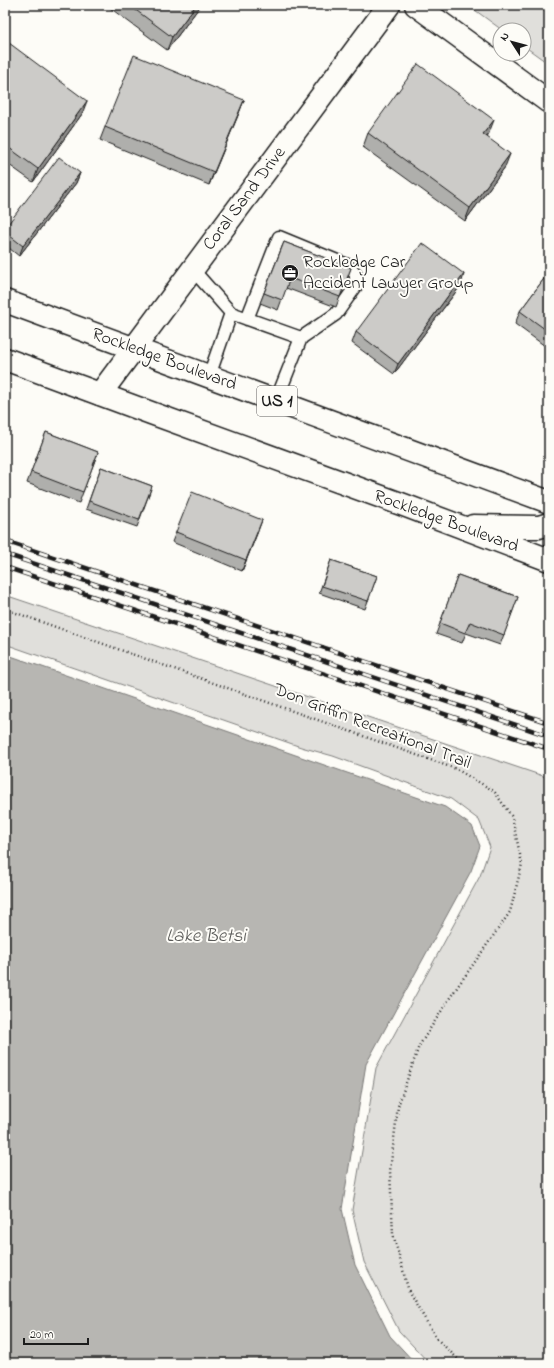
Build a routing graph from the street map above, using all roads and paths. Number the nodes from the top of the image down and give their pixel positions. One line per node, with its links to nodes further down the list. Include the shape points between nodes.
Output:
1 (389, 5): 4 (main road, Coral Sand Drive)
2 (416, 5): 3 (main road)
3 (549, 102)
4 (193, 270): 6 (lane); 9 (main road, Coral Sand Drive)
5 (5, 301): 9 (main road, Rockledge Boulevard / US 1)
6 (230, 313): 7 (lane); 11 (lane)
7 (247, 319): 8 (lane); 8 (lane, via 279,237 347,264 356,274 356,286 336,314)
8 (301, 338): 13 (lane)
9 (134, 348): 11 (main road, Rockledge Boulevard / US 1); 12 (main road, Coral Sand Drive)
10 (5, 359): 12 (main road, Rockledge Boulevard)
11 (209, 376): 13 (main road, Rockledge Boulevard / US 1)
12 (100, 394): 16 (main road, Rockledge Boulevard)
13 (276, 401): 14 (main road, Rockledge Boulevard / US 1)
14 (549, 502)
15 (549, 524): 16 (main road, via 539,527)
16 (458, 526): 17 (main road, Rockledge Boulevard)
17 (549, 560)
18 (5, 609): 19 (path, Don Griffin Recreational Trail, via 456,769 494,791 512,817 522,864 510,912 419,1046 398,1106 390,1171 393,1234 409,1292 437,1339)
19 (462, 1363)

